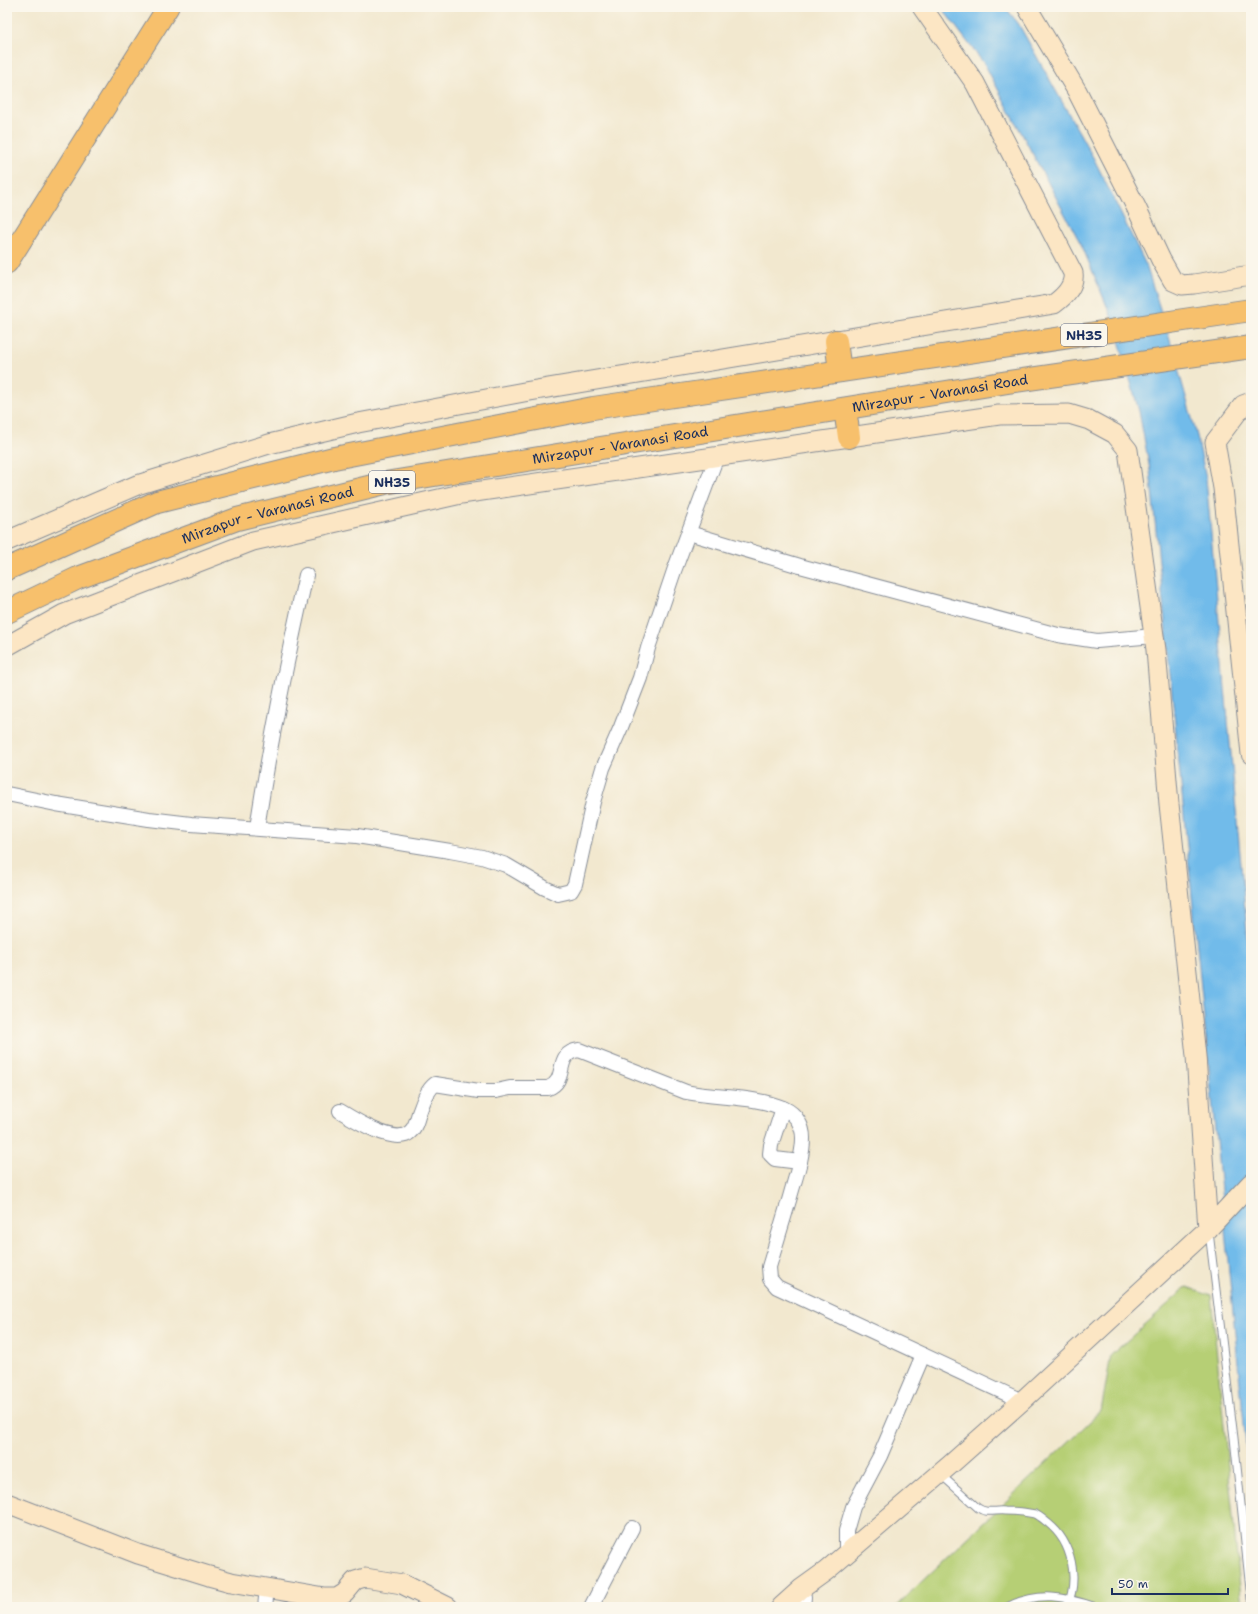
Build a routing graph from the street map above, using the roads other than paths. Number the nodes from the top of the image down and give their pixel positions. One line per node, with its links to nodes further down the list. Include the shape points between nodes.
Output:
1 (168, 7): 4 (main road)
2 (922, 7): 7 (street, via 975,83 1041,208 1073,273 1074,281 1068,292 1054,304)
3 (1027, 7): 5 (street, via 1077,91 1173,281 1182,285)
4 (7, 263)
5 (1251, 275)
6 (1251, 310): 9 (highway, NH35)
7 (836, 341): 9 (highway); 15 (street, via 508,395 358,423 277,442 137,485)
8 (1251, 347): 11 (highway, Mirzapur - Varanasi Road / NH35)
9 (840, 371): 16 (highway, NH35, via 593,408 334,458 157,502)
10 (1251, 402): 21 (street, via 1243,405 1215,442 1223,488)
11 (845, 409): 12 (highway); 18 (highway, Mirzapur - Varanasi Road / NH35, via 385,483 244,517 78,578)
12 (848, 437): 13 (street); 19 (street, via 999,415 1061,414 1089,420 1115,434 1128,450)
13 (718, 456): 14 (street); 20 (street, via 461,494 253,541 64,614)
14 (689, 533): 19 (street, via 800,566 1058,635 1097,641); 24 (street, via 650,641 640,678 602,768 571,892 558,894 506,865 482,857 357,836)
15 (7, 541)
16 (7, 569)
17 (306, 575): 24 (street, via 271,738)
18 (7, 612)
19 (1154, 636): 29 (street)
20 (7, 646)
21 (1250, 733): 22 (street)
22 (1251, 754)
23 (7, 794): 24 (street, via 149,819)
24 (257, 828)
25 (784, 1108): 26 (street, via 763,1102 686,1092 579,1050 570,1051 565,1057 558,1081 548,1088 479,1091 435,1084 426,1096 413,1128 409,1134 402,1136 390,1135); 27 (street, via 792,1112 799,1122 803,1136); 27 (street, via 770,1154 775,1159)
26 (340, 1111)
27 (800, 1162): 30 (street, via 769,1267 770,1279 777,1287)
28 (1251, 1183): 29 (street)
29 (1213, 1225): 31 (street); 39 (lane)
30 (923, 1355): 31 (street); 35 (street, via 880,1456 853,1507 846,1531)
31 (1022, 1401): 32 (street)
32 (940, 1474): 35 (street); 38 (lane, via 984,1512 1002,1510 1038,1515 1052,1527 1064,1541 1071,1559 1074,1578)
33 (7, 1503): 36 (street, via 138,1554 231,1582)
34 (632, 1528): 43 (street)
35 (846, 1554): 37 (street, via 826,1571)
36 (267, 1588): 41 (street); 42 (street, via 337,1598 355,1581 365,1578 402,1584)
37 (802, 1598): 44 (street)
38 (1071, 1598): 40 (lane, via 1032,1598); 45 (lane); 46 (lane)
39 (1251, 1599)
40 (1011, 1606)
41 (265, 1607)
42 (448, 1607)
43 (591, 1607)
44 (781, 1607)
45 (1067, 1607)
46 (1096, 1607)

